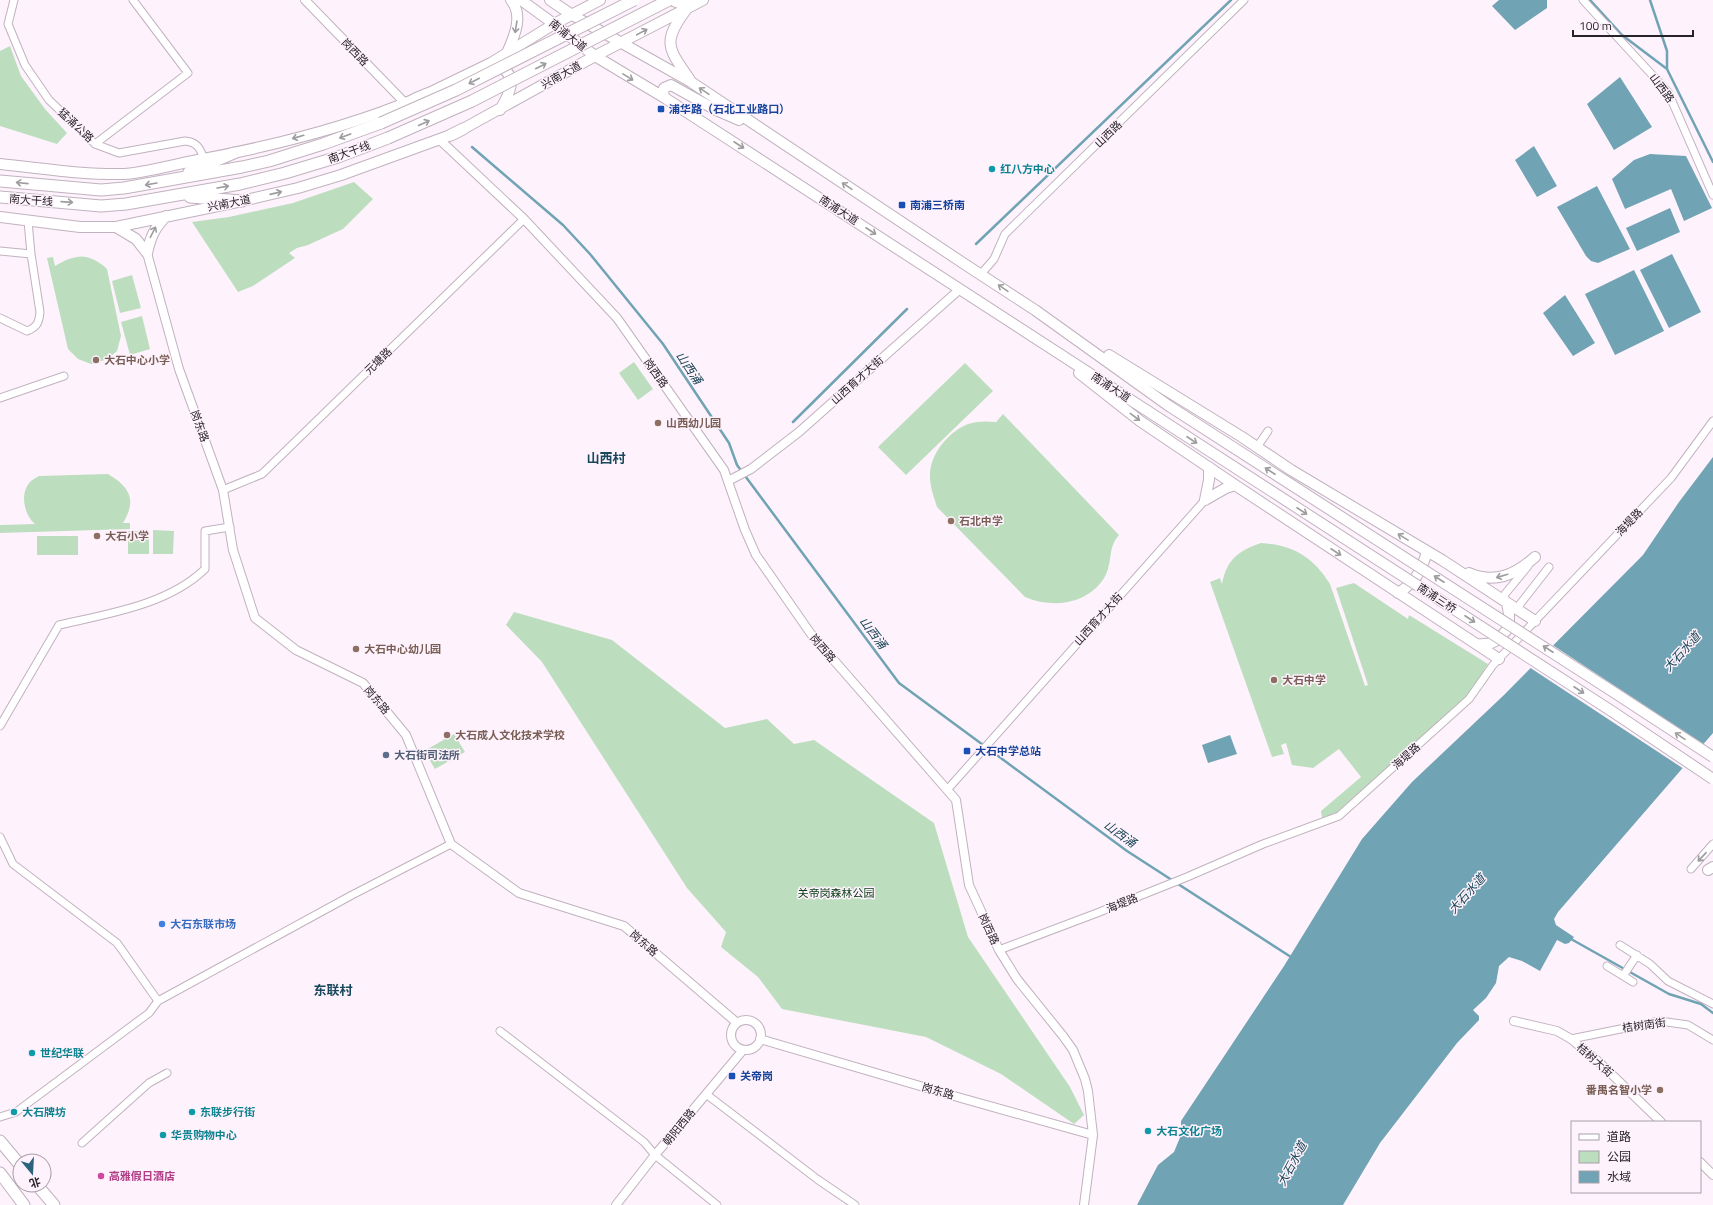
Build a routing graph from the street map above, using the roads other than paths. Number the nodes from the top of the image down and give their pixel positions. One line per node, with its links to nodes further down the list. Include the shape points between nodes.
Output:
1 (14, 0): 29 (street, 猛涌公路, via 8,24 25,65 49,100)
2 (133, 0): 29 (street, via 188,73)
3 (306, 0): 23 (street, 岗西路)
4 (511, 0): 17 (main road, one-way to 17, via 518,24)
5 (521, 0): 15 (main road, 南浦大道)
6 (550, 0): 14 (main road, 南浦大道)
7 (600, 0): 14 (main road)
8 (634, 0): 33 (main road, 南大干线, one-way to 33, bridge, via 456,90 381,123 269,161)
9 (670, 0): 12 (main road, via 682,4); 36 (main road, 南大干线, one-way to 9, bridge, via 285,173 388,138 472,101)
10 (1244, 0): 47 (street, 山西路, via 1005,234 994,260)
11 (1583, 0): 35 (street, 山西路, via 1668,92)
12 (701, 1): 13 (main road, 兴南大道)
13 (687, 8): 16 (main road, 兴南大道, one-way to 13); 20 (main road, via 671,34 670,44 675,58)
14 (572, 15): 15 (main road); 16 (main road, 南浦大道)
15 (554, 24): 17 (main road); 18 (main road, 南浦大道)
16 (622, 43): 18 (main road, 兴南大道); 20 (main road, 南浦大道)
17 (507, 53): 19 (main road)
18 (595, 56): 22 (main road, 南浦大道, one-way to 22); 24 (main road, 兴南大道)
19 (490, 63): 21 (main road); 24 (main road, via 505,69 510,76 509,94)
20 (691, 82): 25 (main road, 南浦大道, one-way to 20)
21 (427, 94): 23 (main road)
22 (665, 98): 25 (main road, via 664,88 671,85 716,110); 48 (main road, 南浦大道, one-way to 48)
23 (410, 101): 30 (main road, one-way to 30, via 347,123 261,148)
24 (500, 110): 26 (main road, 兴南大道)
25 (761, 129): 47 (main road, 南浦大道, one-way to 25)
26 (463, 130): 27 (main road)
27 (451, 135): 28 (main road, 兴南大道)
28 (440, 140): 38 (main road, 兴南大道, one-way to 28, via 341,175); 41 (street, 岗西路)
29 (95, 144): 31 (street, 猛涌公路, via 119,153 192,141 199,146)
30 (234, 153): 31 (main road); 33 (main road)
31 (204, 159): 32 (main road, via 126,174 77,174)
32 (0, 164)
33 (170, 180): 34 (main road, 南大干线, one-way to 34, via 100,190)
34 (0, 181)
35 (1713, 195)
36 (174, 196): 37 (main road, 南大干线, one-way to 36, via 101,206); 38 (main road)
37 (0, 197)
38 (242, 201): 39 (main road, 兴南大道)
39 (166, 216): 43 (main road, 兴南大道); 45 (main road, one-way to 39, via 156,227)
40 (0, 217): 42 (main road, 兴南大道)
41 (524, 219): 60 (street, 岗西路, via 617,318 724,470); 62 (street, 元塘路, via 262,474)
42 (28, 221): 43 (main road, 兴南大道, via 80,227); 46 (street)
43 (116, 227): 45 (main road, via 136,239)
44 (0, 251): 46 (street)
45 (147, 252): 62 (street, 岗东路, via 179,369)
46 (31, 254): 50 (street, via 36,276 40,322 27,331)
47 (981, 274): 49 (main road, 南浦大道, one-way to 47)
48 (960, 288): 51 (main road, 南浦大道); 60 (street, 山西育才大街, via 799,432 751,469)
49 (1035, 310): 54 (main road, 南浦大道); 58 (main road)
50 (0, 318)
51 (1016, 324): 55 (main road, 南浦大道); 59 (main road, one-way to 59, via 1140,421)
52 (64, 376): 53 (street)
53 (0, 398)
54 (1169, 406): 76 (main road, 南浦三桥, one-way to 54, bridge)
55 (1160, 419): 77 (main road, 南浦三桥, one-way to 77, bridge, via 1614,712)
56 (1713, 421): 72 (street, 海堤路, via 1670,478)
57 (1268, 431): 58 (street)
58 (1257, 447): 65 (main road, one-way to 58)
59 (1209, 467): 61 (main road); 63 (main road)
60 (728, 482): 78 (street, 岗西路, via 756,555 811,634)
61 (1235, 485): 63 (main road); 69 (main road, one-way to 69)
62 (223, 490): 64 (street, 岗东路)
63 (1205, 500): 78 (street, 山西育才大街)
64 (230, 527): 75 (street, via 205,531 206,570 178,590 131,608 59,625); 80 (street, 岗东路, via 233,550 255,618 296,650 363,683 406,735)
65 (1427, 552): 67 (main road); 69 (main road, via 1421,570 1407,587)
66 (1535, 557): 67 (main road, one-way to 67, via 1522,568 1492,579 1480,578); 70 (street, via 1506,594)
67 (1442, 560): 70 (main road)
68 (1550, 567): 71 (street)
69 (1398, 593): 73 (main road)
70 (1505, 602): 71 (main road); 73 (main road, via 1509,614 1509,627 1495,642 1488,645)
71 (1517, 608): 72 (main road)
72 (1535, 621): 74 (street, 海堤路)
73 (1475, 643): 74 (main road)
74 (1499, 659): 84 (street, 海堤路, via 1469,699 1339,816)
75 (0, 726)
76 (1713, 757)
77 (1713, 779)
78 (947, 790): 84 (street, 岗西路, via 956,800 969,885)
79 (0, 837): 89 (street, via 13,864 117,943)
80 (451, 844): 89 (street); 92 (street, 岗东路, via 519,893 624,926)
81 (1713, 844): 82 (street, one-way to 82)
82 (1691, 869)
83 (1620, 945): 85 (street)
84 (999, 950): 102 (street, 岗西路, via 1018,980 1064,1036 1080,1064 1088,1091)
85 (1637, 955): 87 (street); 90 (street, via 1668,981)
86 (1607, 966): 87 (street)
87 (1623, 976): 88 (street)
88 (1633, 982)
89 (158, 1001): 100 (street, via 149,1013 16,1112)
90 (1713, 1004)
91 (1514, 1021): 94 (street, 桔树大街, via 1557,1031)
92 (736, 1022): 95 (street, via 746,1019 756,1023 761,1032); 97 (street, via 730,1037 736,1047)
93 (500, 1031): 106 (street, via 644,1142)
94 (1571, 1039): 96 (street, 桔树南街, via 1668,1021 1688,1025); 101 (street, 桔树大街, via 1599,1062)
95 (760, 1040): 97 (street, via 752,1049); 102 (street, 岗东路)
96 (1713, 1040)
97 (743, 1050): 99 (street, 朝阳西路)
98 (167, 1073): 104 (street, via 149,1083)
99 (706, 1094): 106 (street, 朝阳西路); 115 (street)
100 (0, 1117)
101 (1660, 1121)
102 (1093, 1135): 116 (street, 岗西路)
103 (0, 1141): 105 (main road)
104 (82, 1143)
105 (12, 1155)
106 (655, 1155): 113 (street, 朝阳西路); 114 (street)
107 (1701, 1163): 109 (street)
108 (0, 1173): 111 (main road)
109 (1713, 1175)
110 (44, 1193): 112 (main road)
111 (24, 1205)
112 (54, 1205)
113 (616, 1205)
114 (717, 1205)
115 (855, 1205)
116 (1084, 1205)

